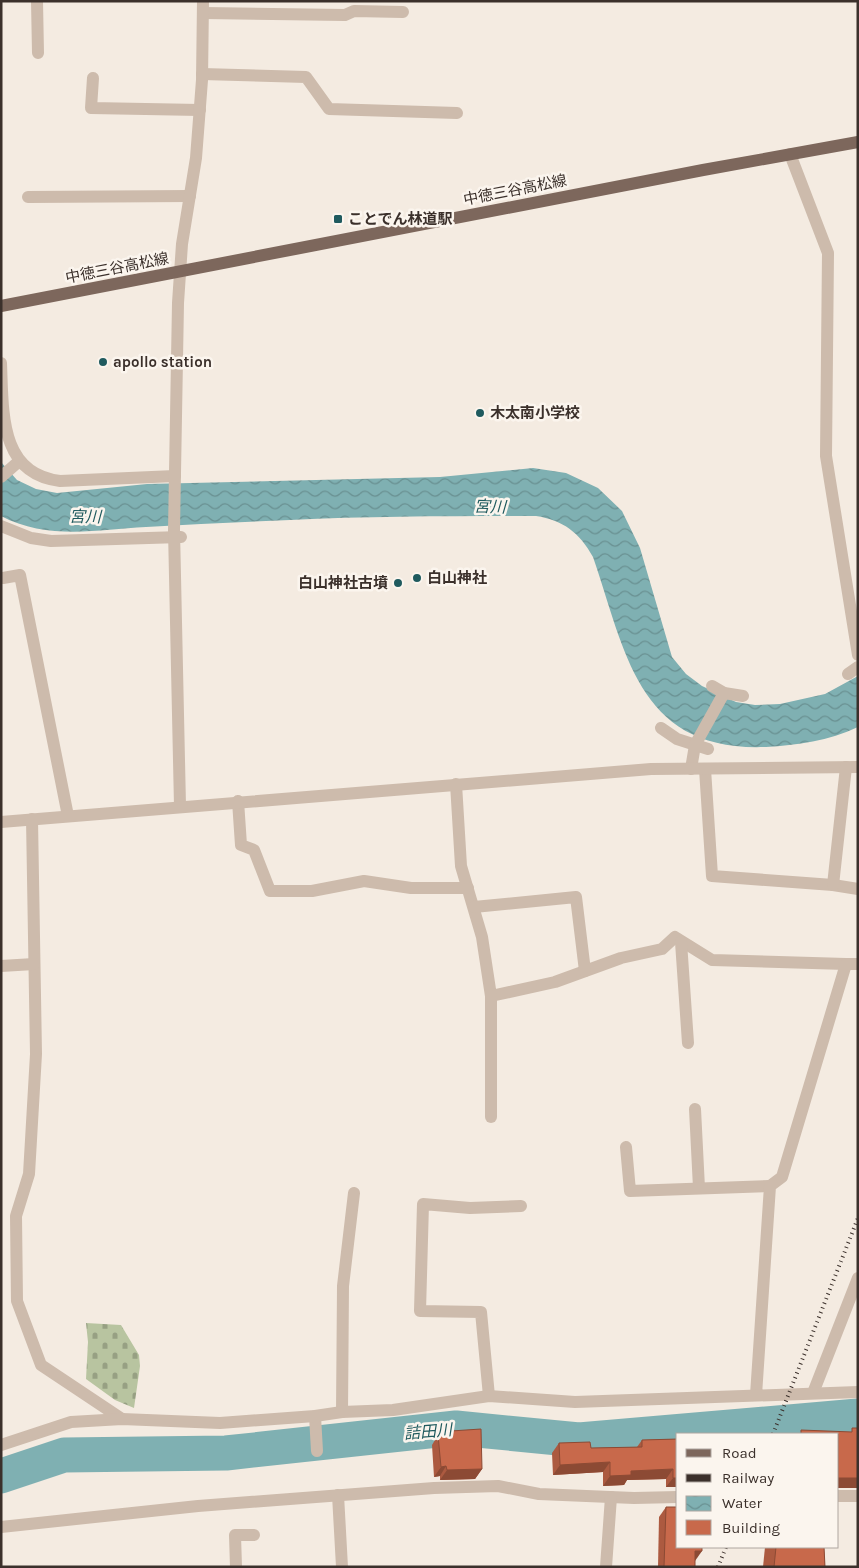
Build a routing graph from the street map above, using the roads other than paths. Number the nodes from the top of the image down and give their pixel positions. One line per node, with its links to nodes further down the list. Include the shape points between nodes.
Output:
1 (37, 1): 4 (street)
2 (203, 7): 3 (street, via 345,16 354,11); 5 (street)
3 (403, 12)
4 (38, 53)
5 (202, 74): 7 (street); 8 (street, via 306,77 329,109)
6 (93, 78): 7 (street, via 91,108)
7 (200, 110): 11 (street)
8 (458, 113)
9 (858, 142): 10 (main road, 中徳三谷高松線)
10 (790, 154): 13 (main road, 中徳三谷高松線); 21 (street, via 828,253 826,456 831,494)
11 (190, 196): 12 (street); 13 (street)
12 (28, 197)
13 (180, 272): 14 (main road, 中徳三谷高松線); 18 (street)
14 (1, 306)
15 (1, 363): 16 (street, via 4,437)
16 (15, 465): 17 (street); 18 (street, via 39,477 60,481)
17 (1, 477)
18 (174, 478): 20 (street)
19 (1, 526): 20 (street, via 31,538 51,541)
20 (176, 535): 35 (street)
21 (852, 571): 23 (street)
22 (3, 578): 36 (street, via 20,575)
23 (858, 655)
24 (712, 686): 25 (street)
25 (722, 696): 26 (street); 28 (street)
26 (742, 696)
27 (661, 728): 28 (street, via 677,739)
28 (696, 742): 29 (street); 31 (street)
29 (708, 749)
30 (852, 767): 32 (street); 39 (street)
31 (690, 769): 32 (street); 33 (street)
32 (705, 769): 39 (street, via 712,876)
33 (456, 784): 34 (street); 40 (street, via 461,866)
34 (238, 801): 35 (street); 40 (street, via 241,845 254,850 270,891 312,890 364,881 411,888)
35 (180, 806): 36 (street)
36 (68, 816): 37 (street)
37 (32, 819): 38 (street); 44 (street)
38 (1, 822)
39 (833, 885): 41 (street)
40 (468, 888): 42 (street)
41 (858, 889)
42 (474, 907): 47 (street, via 576,897); 48 (street)
43 (681, 942): 45 (street, via 712,960); 47 (street, via 675,937 662,949 621,958); 49 (street)
44 (34, 964): 46 (street); 64 (street, via 36,1054 29,1174 16,1216 17,1301 41,1365)
45 (852, 964): 53 (street, via 782,1178)
46 (1, 966)
47 (585, 971): 48 (street, via 555,982)
48 (491, 996): 51 (street)
49 (688, 1043)
50 (696, 1109): 54 (street)
51 (491, 1117)
52 (626, 1147): 54 (street, via 630,1191)
53 (770, 1186): 54 (street); 61 (street)
54 (699, 1188)
55 (354, 1192): 62 (street, via 343,1286)
56 (521, 1206): 60 (street, via 470,1208 423,1204 420,1311 481,1312)
57 (858, 1278): 59 (street)
58 (858, 1392): 59 (street)
59 (813, 1393): 61 (street)
60 (489, 1396): 61 (street, via 575,1402); 62 (street, via 393,1410)
61 (756, 1396)
62 (342, 1412): 63 (street)
63 (315, 1416): 64 (street, via 220,1422); 66 (street)
64 (122, 1418): 65 (street, via 72,1422)
65 (1, 1445)
66 (317, 1451)
67 (338, 1495): 70 (street, via 498,1486 539,1494); 72 (street); 75 (street)
68 (839, 1496): 69 (street)
69 (858, 1496)
70 (612, 1497): 71 (street); 76 (street)
71 (676, 1497)
72 (1, 1527)
73 (254, 1535): 74 (street, via 234,1535)
74 (236, 1567)
75 (342, 1567)
76 (606, 1567)

